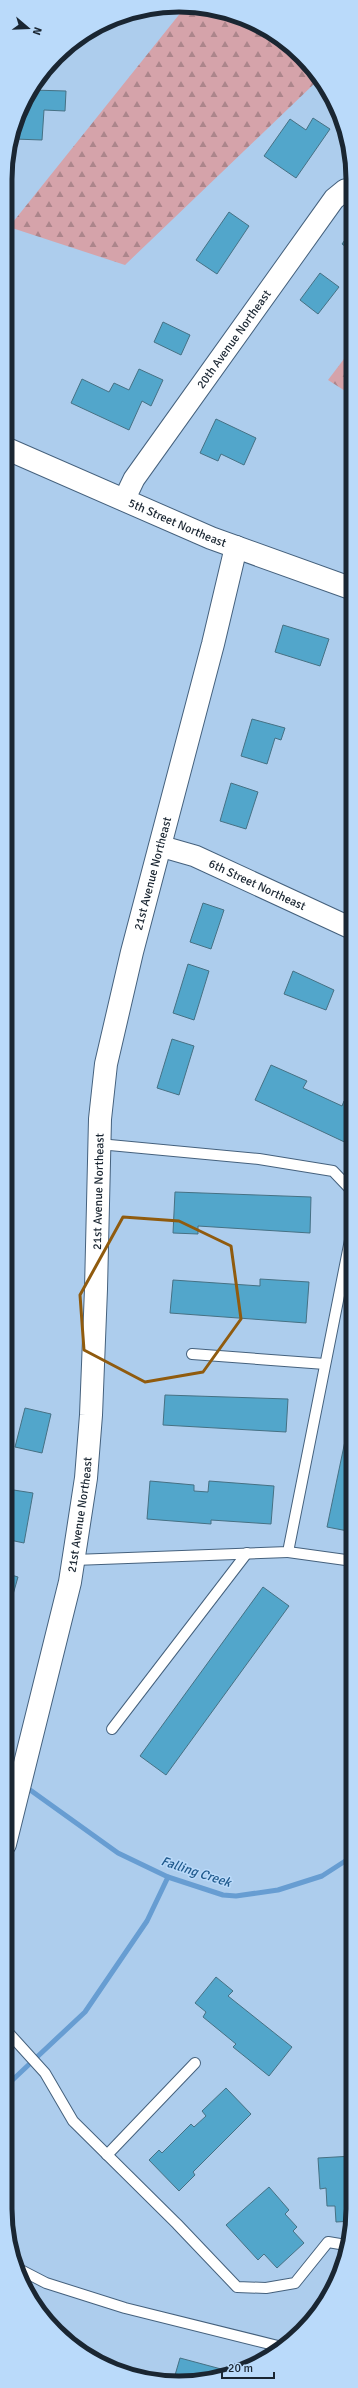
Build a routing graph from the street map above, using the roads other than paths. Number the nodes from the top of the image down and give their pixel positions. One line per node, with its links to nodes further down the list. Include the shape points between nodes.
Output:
1 (346, 190): 3 (street, 20th Avenue Northeast, via 334,199 139,473)
2 (12, 451): 3 (street, 5th Street Northeast)
3 (124, 500): 4 (street, 5th Street Northeast)
4 (236, 547): 5 (street, 5th Street Northeast); 6 (street, 21st Avenue Northeast)
5 (346, 586)
6 (160, 846): 7 (street, 6th Street Northeast, via 196,856); 8 (street, 21st Avenue Northeast, via 106,1064)
7 (346, 926)
8 (99, 1144): 9 (lane, via 259,1159 333,1171); 15 (street, 21st Avenue Northeast, via 91,1415 86,1478)
9 (346, 1185)
10 (346, 1259): 12 (lane)
11 (192, 1354): 12 (lane)
12 (325, 1364): 13 (lane)
13 (288, 1552): 14 (lane); 16 (lane)
14 (247, 1553): 15 (lane); 17 (lane)
15 (74, 1560): 18 (street, 21st Avenue Northeast, via 50,1671)
16 (346, 1560)
17 (112, 1729)
18 (12, 1817)
19 (12, 2037): 21 (lane, via 45,2073 73,2121)
20 (195, 2063): 21 (lane)
21 (107, 2155): 22 (lane, via 237,2287 266,2288 296,2283 328,2242)
22 (342, 2244)
23 (25, 2272): 24 (lane, via 46,2283 125,2308)
24 (275, 2345)

